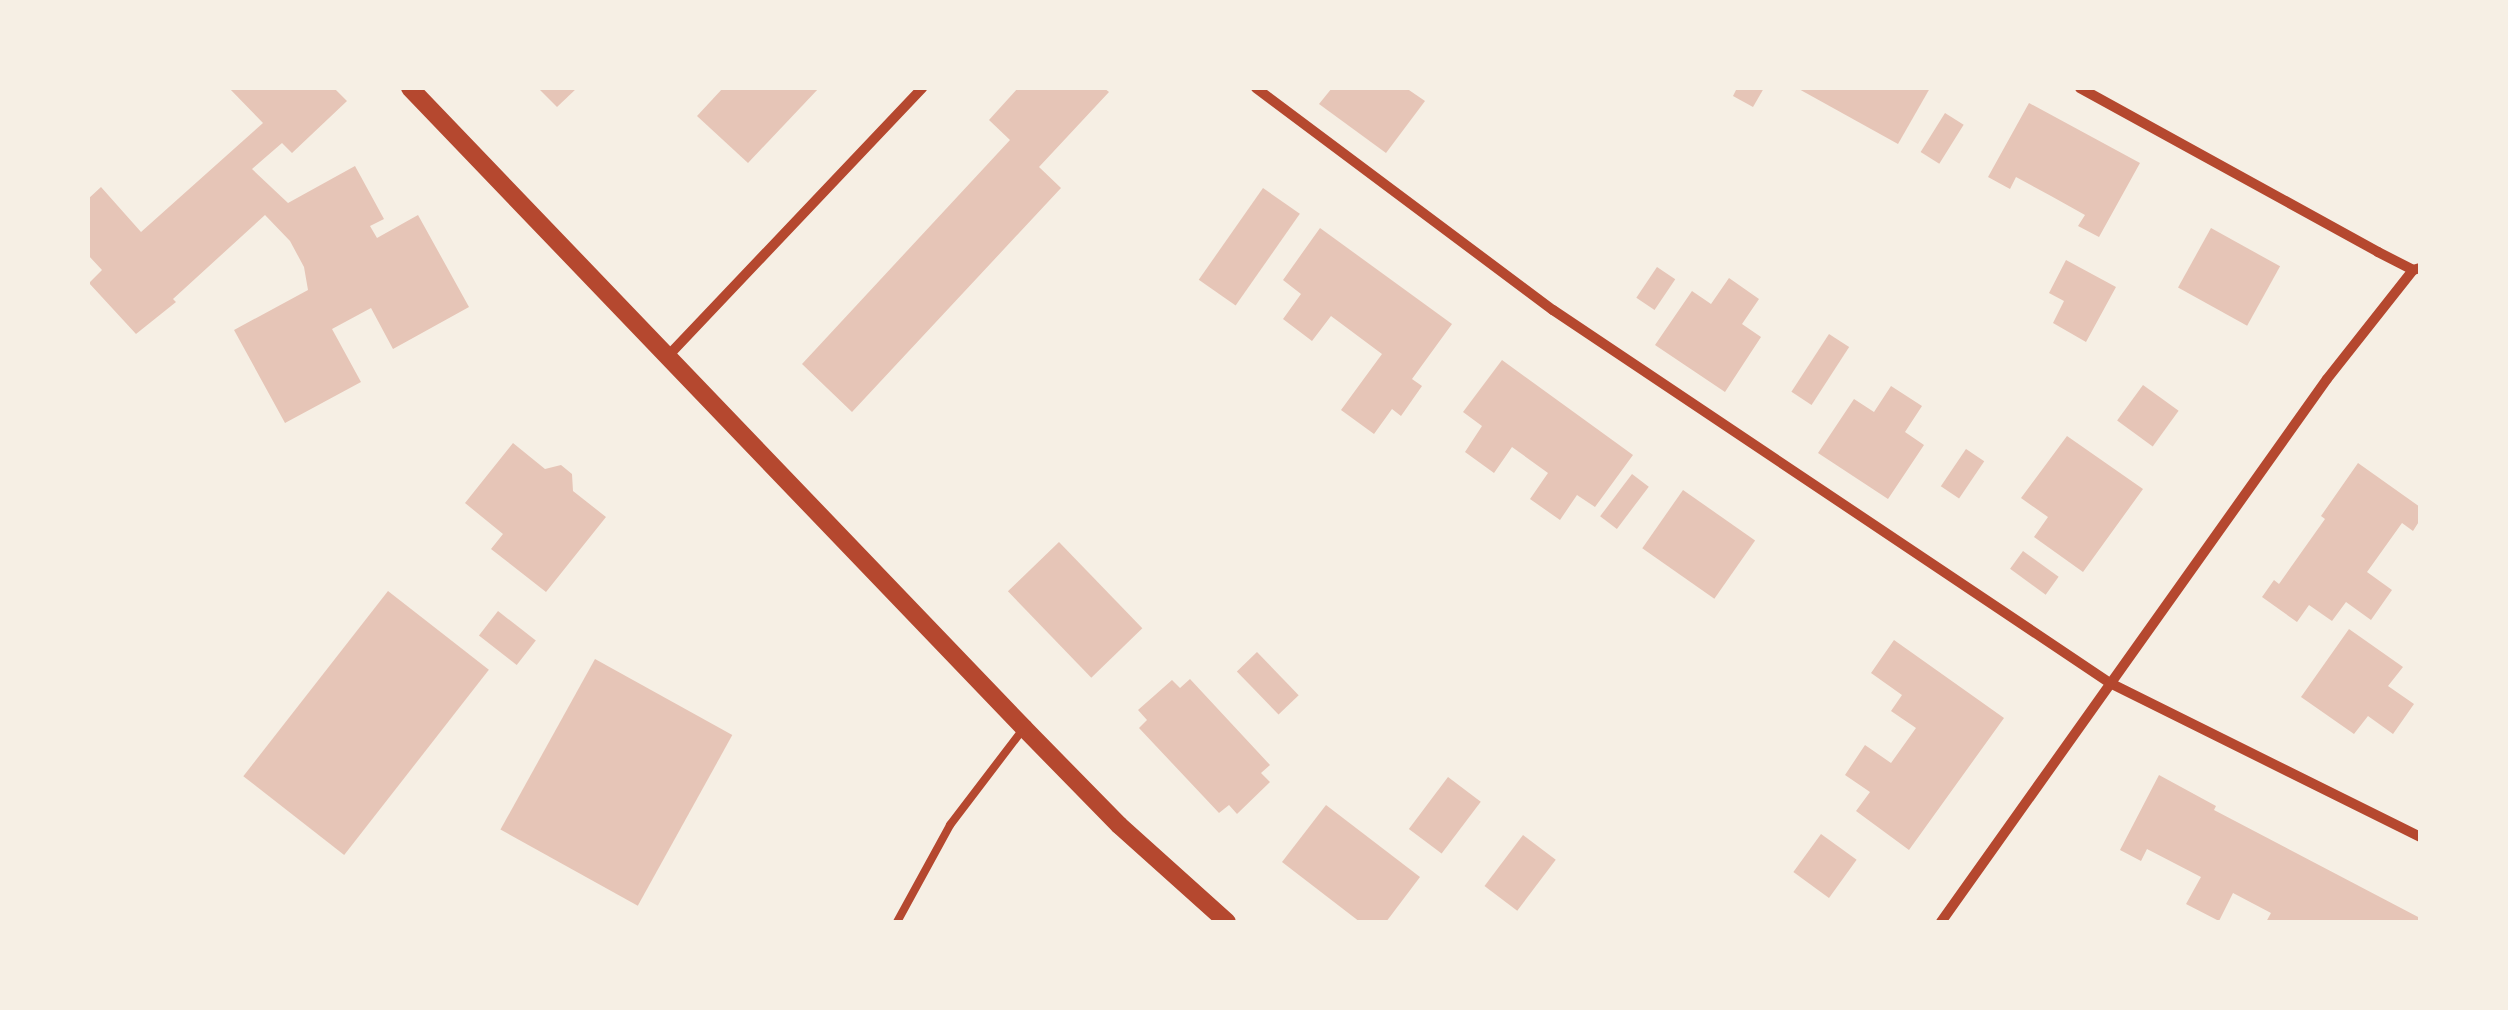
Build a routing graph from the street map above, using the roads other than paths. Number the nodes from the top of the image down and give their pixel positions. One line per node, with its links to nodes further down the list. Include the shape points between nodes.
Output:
1 (410, 88): 6 (street)
2 (922, 88): 6 (street)
3 (1256, 88): 7 (street, via 1553,310)
4 (2080, 88): 5 (street)
5 (2417, 269): 7 (street, via 2327,379)
6 (667, 357): 8 (street)
7 (2110, 682): 9 (street); 12 (street)
8 (1024, 728): 10 (lane, via 950,825); 11 (street)
9 (2420, 838)
10 (898, 922)
11 (1227, 922)
12 (1941, 922)

